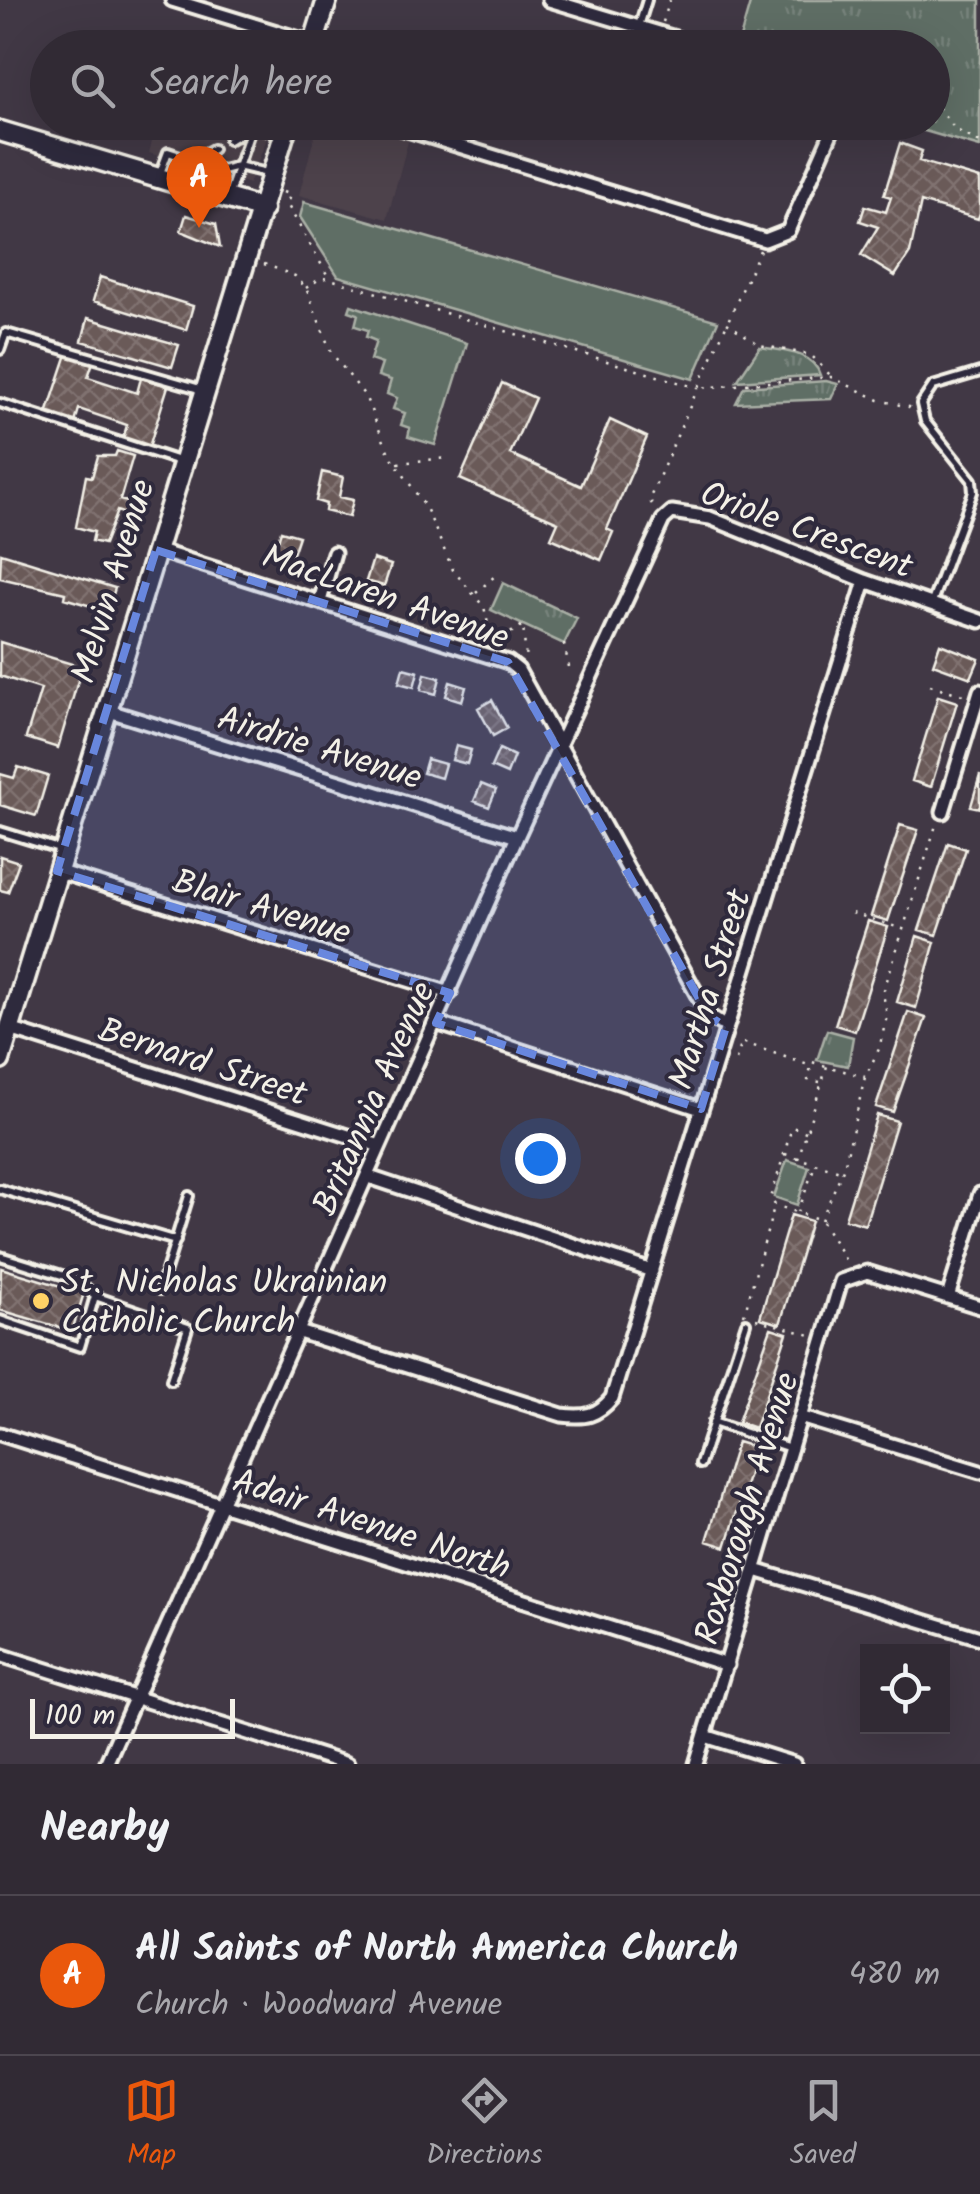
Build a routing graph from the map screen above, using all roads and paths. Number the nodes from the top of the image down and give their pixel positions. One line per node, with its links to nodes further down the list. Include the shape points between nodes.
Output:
1 (172, 0): 8 (street)
2 (327, 0): 9 (street)
3 (549, 0): 6 (street)
4 (647, 0): 7 (lane)
5 (670, 0): 11 (path)
6 (568, 3): 7 (street)
7 (639, 27): 10 (street)
8 (266, 30)
9 (318, 30)
10 (650, 30)
11 (661, 30)
12 (950, 122): 20 (path)
13 (0, 131): 14 (street)
14 (30, 140)
15 (31, 140): 24 (street)
16 (247, 140): 23 (lane)
17 (284, 140): 25 (street, Melvin Avenue)
18 (442, 140): 28 (street)
19 (828, 140): 28 (street, via 791,225)
20 (980, 143)
21 (212, 149): 22 (lane)
22 (192, 160): 23 (lane, via 222,170); 24 (lane, via 168,152)
23 (238, 166): 25 (lane); 26 (lane)
24 (159, 177): 26 (street)
25 (277, 183): 27 (street, Melvin Avenue); 30 (path, via 290,194 287,204)
26 (228, 198): 27 (street)
27 (263, 209): 29 (street, Melvin Avenue)
28 (771, 239): 32 (path)
29 (248, 260): 31 (path, via 282,269); 37 (street, Melvin Avenue)
30 (330, 279): 31 (path); 36 (path)
31 (306, 288): 42 (path, via 331,352 365,396)
32 (726, 322): 35 (path, via 760,345 811,355); 36 (path)
33 (0, 350): 37 (lane, via 6,332)
34 (980, 372): 39 (lane, via 934,386)
35 (832, 377): 36 (path); 39 (path, via 878,400)
36 (698, 388): 43 (path, via 649,500)
37 (206, 391): 41 (street, Melvin Avenue)
38 (0, 402): 41 (lane)
39 (922, 408): 50 (lane, via 972,480 973,492)
40 (446, 458): 42 (path)
41 (183, 462): 44 (street, Melvin Avenue)
42 (396, 463): 48 (path, via 426,508 453,570)
43 (668, 516): 47 (street, Oriole Crescent, via 710,518); 59 (street, Britannia Avenue)
44 (156, 550): 49 (street, MacLaren Avenue); 58 (street, Melvin Avenue)
45 (334, 554): 49 (street)
46 (498, 574): 48 (path)
47 (865, 581): 50 (street, Oriole Crescent); 69 (street, Martha Street)
48 (475, 594): 53 (path, via 492,630)
49 (320, 602): 53 (street, MacLaren Avenue)
50 (932, 602): 51 (street, Oriole Crescent)
51 (980, 620)
52 (564, 644): 54 (path)
53 (493, 650): 55 (street, MacLaren Avenue); 55 (path, via 523,626)
54 (569, 667)
55 (524, 682): 59 (street, MacLaren Avenue)
56 (930, 685): 57 (path)
57 (979, 695): 60 (street)
58 (106, 710): 62 (street, Airdrie Avenue); 63 (street, Melvin Avenue)
59 (559, 745): 62 (street, Britannia Avenue); 69 (street, MacLaren Avenue, via 709,1016)
60 (943, 812): 66 (path)
61 (0, 831): 63 (lane)
62 (517, 837): 67 (street, Britannia Avenue)
63 (63, 850): 64 (street, Melvin Avenue)
64 (57, 871): 67 (street, Blair Avenue); 70 (street, Melvin Avenue)
65 (852, 913): 66 (path)
66 (903, 929): 75 (path, via 883,993 887,1016 879,1049)
67 (450, 993): 68 (street, Britannia Avenue)
68 (436, 1023): 77 (street); 79 (street, Britannia Avenue)
69 (726, 1027): 77 (street, Martha Street)
70 (10, 1029): 71 (street, Melvin Avenue); 79 (street, Bernard Street)
71 (0, 1060)
72 (736, 1060): 73 (path, via 742,1042)
73 (811, 1066): 74 (path); 76 (path, via 808,1080)
74 (826, 1066): 75 (path); 76 (path)
75 (866, 1076): 83 (path)
76 (821, 1082): 78 (path)
77 (700, 1109): 93 (street, Martha Street)
78 (806, 1132): 80 (path, via 792,1126); 81 (path)
79 (380, 1146): 84 (street, Britannia Avenue)
80 (784, 1154): 81 (path); 88 (path, via 770,1198)
81 (798, 1158): 82 (path)
82 (815, 1164): 83 (path); 89 (path)
83 (842, 1172): 90 (path)
84 (369, 1178): 93 (street); 101 (street, Britannia Avenue)
85 (0, 1189): 91 (lane)
86 (980, 1194): 97 (street)
87 (190, 1196): 91 (lane)
88 (775, 1204): 89 (path); 102 (path, via 744,1316)
89 (798, 1212): 90 (path)
90 (821, 1220): 94 (path)
91 (176, 1240): 95 (lane)
92 (0, 1256): 96 (lane, via 78,1280)
93 (652, 1271): 101 (street, Martha Street, via 612,1398 601,1412 581,1418)
94 (853, 1274): 97 (street, via 867,1272); 102 (street, Roxborough Avenue, via 842,1281)
95 (160, 1290)
96 (95, 1296): 99 (lane, via 80,1347); 103 (lane, via 188,1328)
97 (948, 1298): 98 (street)
98 (980, 1308)
99 (0, 1320)
100 (746, 1323): 105 (lane)
101 (298, 1332): 110 (street, Britannia Avenue)
102 (826, 1340): 104 (street, Roxborough Avenue)
103 (172, 1380)
104 (804, 1418): 107 (street, Roxborough Avenue); 109 (street)
105 (713, 1422): 107 (lane); 108 (lane)
106 (0, 1434): 110 (street, Adair Avenue North)
107 (793, 1450): 111 (street, Roxborough Avenue)
108 (700, 1464)
109 (980, 1472)
110 (222, 1504): 114 (street, Adair Avenue North); 115 (street, Britannia Avenue)
111 (756, 1570): 112 (street); 114 (street, Roxborough Avenue)
112 (980, 1638)
113 (0, 1655): 115 (street)
114 (727, 1665): 116 (street, Roxborough Avenue)
115 (135, 1697): 117 (street, Britannia Avenue); 118 (street)
116 (705, 1736): 119 (street, Roxborough Avenue); 120 (street)
117 (106, 1764)
118 (347, 1764)
119 (696, 1764)
120 (794, 1764)

